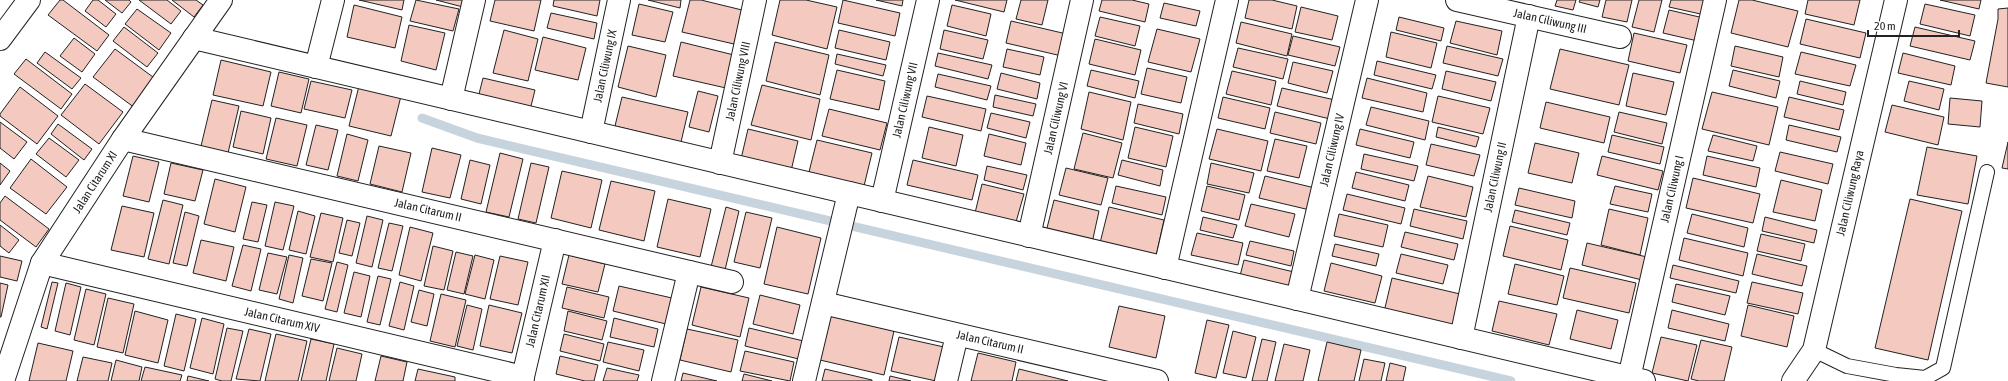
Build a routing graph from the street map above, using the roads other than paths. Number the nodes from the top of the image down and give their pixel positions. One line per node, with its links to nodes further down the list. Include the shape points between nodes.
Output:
1 (29, 0): 17 (street)
2 (221, 0): 16 (street, Jalan Citarum XI)
3 (333, 0): 18 (street)
4 (474, 0): 19 (street)
5 (619, 0): 20 (street, Jalan Ciliwung IX)
6 (755, 0): 22 (street, Jalan Ciliwung VIII)
7 (928, 0): 25 (street, Jalan Ciliwung VII)
8 (1082, 0): 26 (street, Jalan Ciliwung VI)
9 (1227, 0): 29 (street)
10 (1367, 0): 32 (street, Jalan Ciliwung IV)
11 (1457, 0): 14 (street, Jalan Ciliwung III)
12 (1716, 0): 39 (street, Jalan Ciliwung I)
13 (1896, 0): 36 (street, Jalan Ciliwung Raya)
14 (1529, 16): 15 (street, Jalan Ciliwung III); 35 (street, Jalan Ciliwung II)
15 (1620, 37)
16 (194, 38): 18 (street); 21 (street, Jalan Citarum XI)
17 (0, 39)
18 (316, 67): 19 (street)
19 (451, 99): 20 (street)
20 (590, 132): 22 (street)
21 (123, 138): 27 (street, Jalan Citarum II); 28 (street, Jalan Citarum XI)
22 (720, 163): 24 (street)
23 (1987, 172): 36 (lane, via 1943,368 1925,378 1896,375 1847,366)
24 (847, 201): 25 (street); 33 (street)
25 (882, 201): 26 (street)
26 (1029, 236): 29 (street)
27 (555, 240): 30 (street, Jalan Citarum II); 38 (street, Jalan Citarum XII)
28 (42, 263): 38 (street, Jalan Citarum XIV); 40 (street, Jalan Citarum XI)
29 (1165, 268): 32 (street)
30 (689, 272): 31 (street, Jalan Citarum II); 41 (street)
31 (732, 282)
32 (1297, 299): 35 (street)
33 (823, 303): 34 (street, Jalan Citarum II); 42 (street)
34 (957, 335): 37 (street, Jalan Citarum II); 43 (street)
35 (1461, 338): 39 (street)
36 (1814, 350): 45 (street, Jalan Ciliwung Raya)
37 (1088, 373): 44 (street, Jalan Citarum II)
38 (522, 379)
39 (1636, 379)
40 (3, 381)
41 (663, 381)
42 (804, 381)
43 (946, 381)
44 (1157, 381)
45 (1793, 381)

